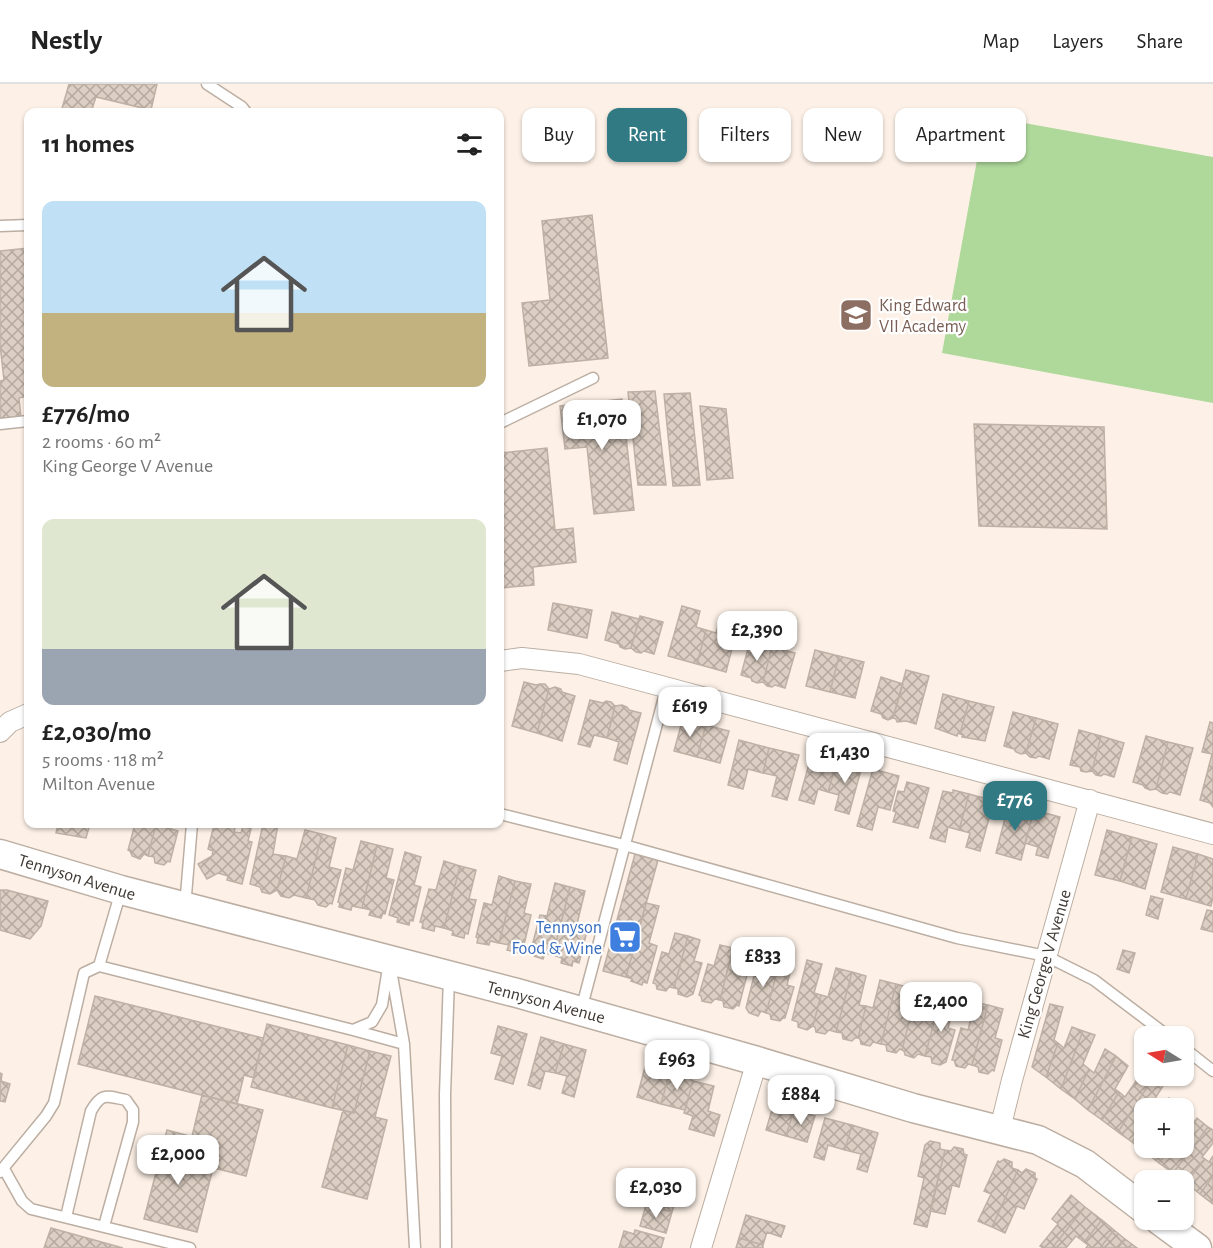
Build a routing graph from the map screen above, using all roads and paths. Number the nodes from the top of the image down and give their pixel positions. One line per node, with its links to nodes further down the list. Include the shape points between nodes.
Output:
1 (207, 84): 2 (lane)
2 (243, 108)
3 (24, 225): 4 (lane)
4 (0, 226)
5 (593, 378): 7 (lane)
6 (24, 421): 8 (lane)
7 (504, 421)
8 (0, 424)
9 (504, 660): 10 (street, via 522,658 579,664)
10 (667, 686): 13 (street); 17 (lane)
11 (24, 716): 12 (street)
12 (0, 732)
13 (1090, 800): 16 (street); 21 (street, King George V Avenue)
14 (504, 815): 17 (lane)
15 (192, 828): 20 (lane)
16 (1213, 834)
17 (624, 845): 21 (lane, via 957,938); 25 (lane)
18 (0, 854): 19 (main road, Tennyson Avenue)
19 (121, 890): 20 (main road, Tennyson Avenue); 23 (lane)
20 (185, 908): 22 (main road, Tennyson Avenue)
21 (1046, 956): 26 (lane, via 1094,980); 32 (street, King George V Avenue)
22 (389, 961): 24 (main road, Tennyson Avenue); 27 (lane, via 382,1005 372,1022); 28 (lane)
23 (99, 966): 27 (lane); 33 (lane, via 84,973 54,1103)
24 (449, 976): 25 (main road, Tennyson Avenue); 40 (lane)
25 (581, 1011): 30 (main road, Tennyson Avenue)
26 (1155, 1026)
27 (353, 1030): 28 (lane)
28 (404, 1044): 39 (lane)
29 (1194, 1056): 31 (lane)
30 (758, 1061): 32 (main road, Tennyson Avenue, via 913,1108); 41 (street)
31 (1213, 1071)
32 (1000, 1129): 34 (main road, Tennyson Avenue, via 1038,1140 1085,1164)
33 (2, 1170): 35 (lane, via 31,1209)
34 (1134, 1201)
35 (66, 1217): 36 (lane); 36 (lane, via 91,1112 98,1099 106,1095 126,1100 133,1110 133,1122)
36 (104, 1226): 38 (lane)
37 (1173, 1230): 42 (main road)
38 (190, 1248)
39 (415, 1248)
40 (446, 1248)
41 (701, 1248)
42 (1197, 1248)

